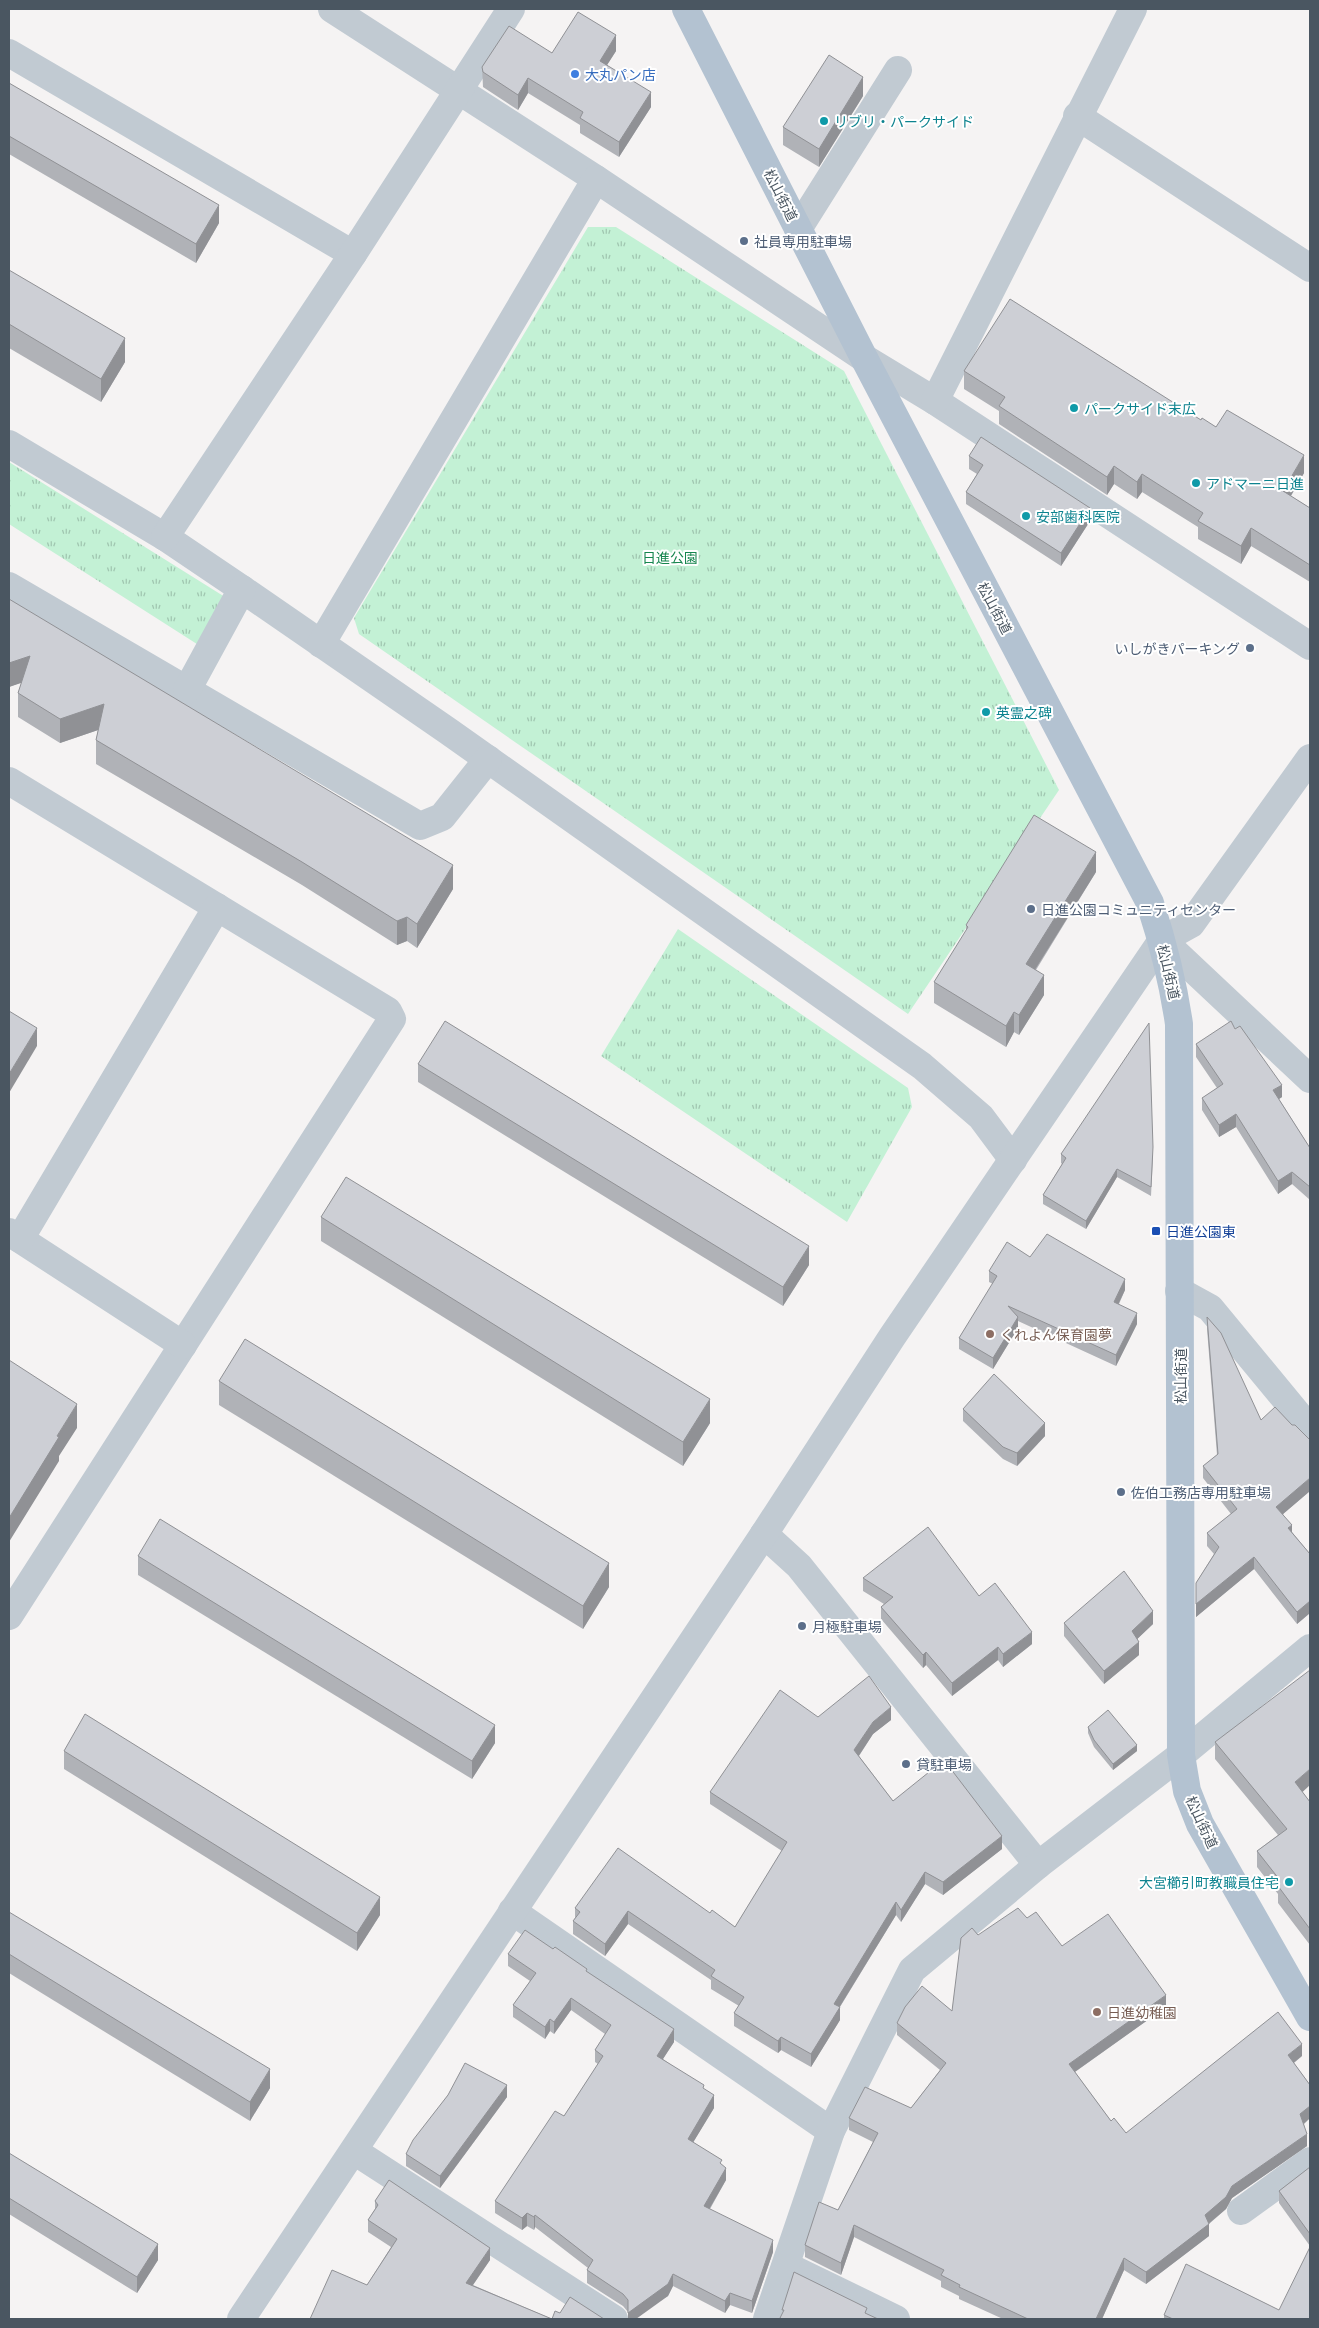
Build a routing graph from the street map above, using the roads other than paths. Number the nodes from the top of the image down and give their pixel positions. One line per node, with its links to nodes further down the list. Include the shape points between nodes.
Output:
1 (332, 9): 7 (street)
2 (511, 9): 7 (street)
3 (686, 9): 10 (main road, 松山街道)
4 (1133, 9): 8 (street)
5 (9, 54): 11 (street)
6 (898, 70): 10 (street)
7 (458, 90): 9 (street); 11 (street)
8 (1077, 116): 12 (street); 14 (street)
9 (596, 179): 13 (street); 19 (street)
10 (798, 229): 13 (main road, 松山街道)
11 (353, 254): 16 (street)
12 (1310, 268)
13 (864, 358): 14 (street); 26 (main road, 松山街道, via 1150,903)
14 (935, 401): 20 (street)
15 (9, 444): 16 (street)
16 (165, 537): 18 (street)
17 (9, 586): 21 (street)
18 (242, 589): 19 (street); 21 (street)
19 (321, 644): 23 (street)
20 (1310, 646)
21 (187, 690): 23 (street, via 420,826 442,817)
22 (1310, 758): 26 (street, via 1190,924)
23 (488, 759): 28 (street, via 922,1066 981,1117)
24 (9, 781): 25 (street)
25 (217, 907): 29 (street); 31 (street, via 388,1011 392,1019)
26 (1162, 940): 27 (street); 28 (street); 30 (main road, 松山街道, via 1179,1024)
27 (1310, 1079)
28 (1013, 1160): 33 (street, via 892,1337)
29 (14, 1235): 31 (street)
30 (1179, 1292): 32 (street, via 1210,1308); 36 (main road, 松山街道)
31 (183, 1345): 34 (street)
32 (1310, 1428)
33 (764, 1534): 37 (street, via 799,1566); 38 (street)
34 (9, 1616)
35 (1310, 1648): 36 (street)
36 (1181, 1755): 37 (street); 39 (main road, 松山街道, via 1187,1791 1200,1824)
37 (1038, 1864): 40 (street, via 912,1970)
38 (512, 1911): 40 (street); 41 (street)
39 (1310, 2017)
40 (831, 2132): 44 (street)
41 (354, 2151): 45 (street); 46 (street)
42 (1310, 2161): 43 (street)
43 (1241, 2211)
44 (787, 2266): 47 (street); 48 (street)
45 (241, 2319)
46 (614, 2319)
47 (767, 2319)
48 (896, 2319)

